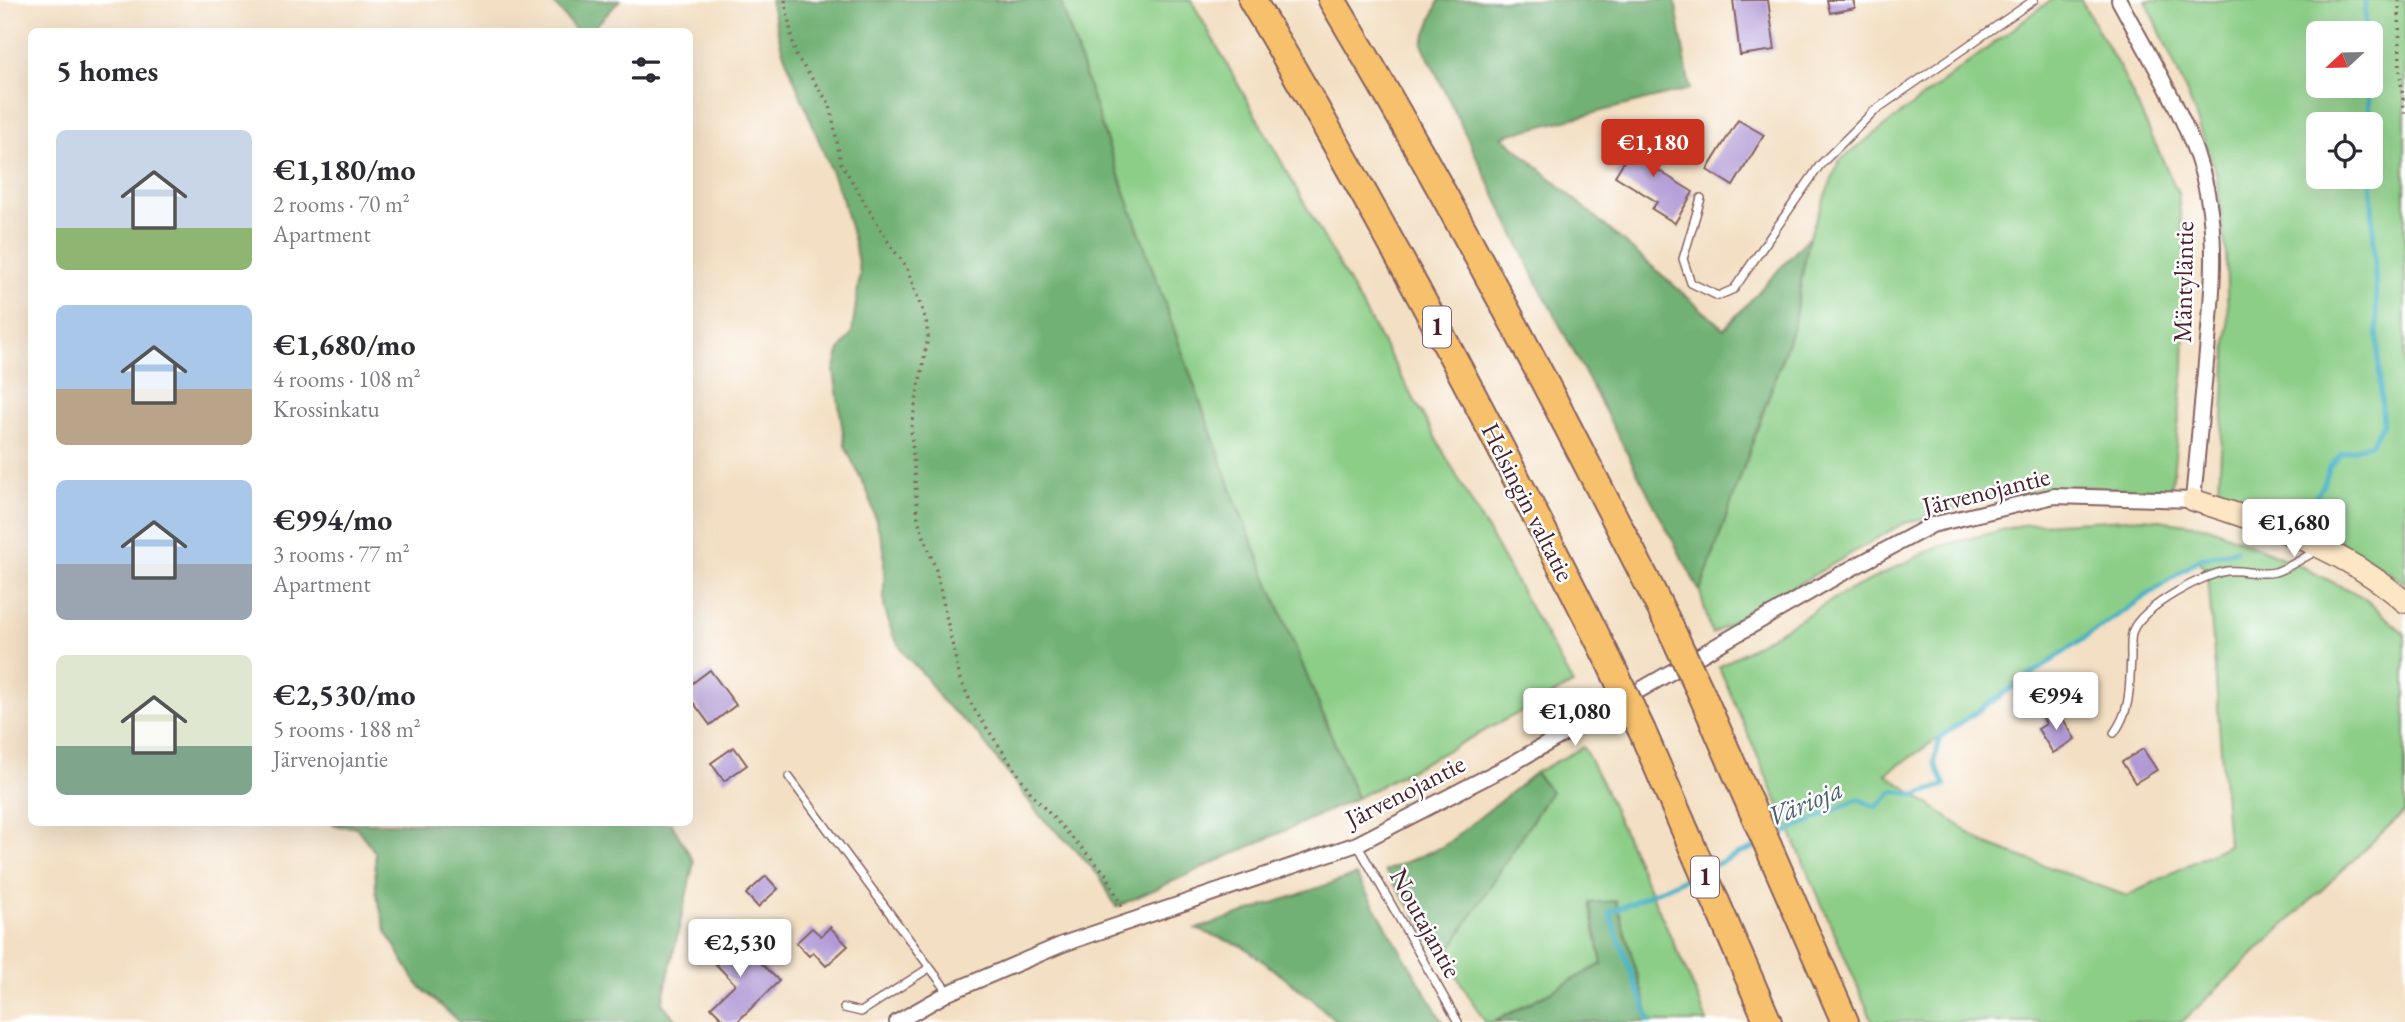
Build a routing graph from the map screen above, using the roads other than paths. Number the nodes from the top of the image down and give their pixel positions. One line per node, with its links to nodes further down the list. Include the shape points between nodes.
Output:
1 (1252, 0): 17 (highway, Helsingin valtatie / 1, bridge, via 1397,252 1506,456 1642,731)
2 (1332, 0): 18 (highway, bridge, via 1457,219 1670,627)
3 (2034, 0): 5 (lane, via 1874,111 1820,165 1734,289 1718,296 1691,283 1683,259)
4 (2119, 0): 6 (street, Mäntyläntie, via 2191,141 2209,205 2212,304)
5 (1701, 198)
6 (2193, 500): 7 (street); 11 (street, Järvenojantie, via 2054,496 1932,525 1510,765)
7 (2321, 548): 8 (street); 9 (lane, via 2277,572 2208,575 2143,617 2133,630 2129,706)
8 (2405, 602)
9 (2114, 733)
10 (789, 777): 12 (lane)
11 (1357, 844): 13 (street, Järvenojantie, via 1063,944); 16 (lane, Noutajantie)
12 (929, 968): 13 (lane); 14 (lane, via 861,1012)
13 (948, 993): 15 (street, Järvenojantie)
14 (844, 1008)
15 (897, 1022)
16 (1458, 1022)
17 (1768, 1022)
18 (1845, 1022)

